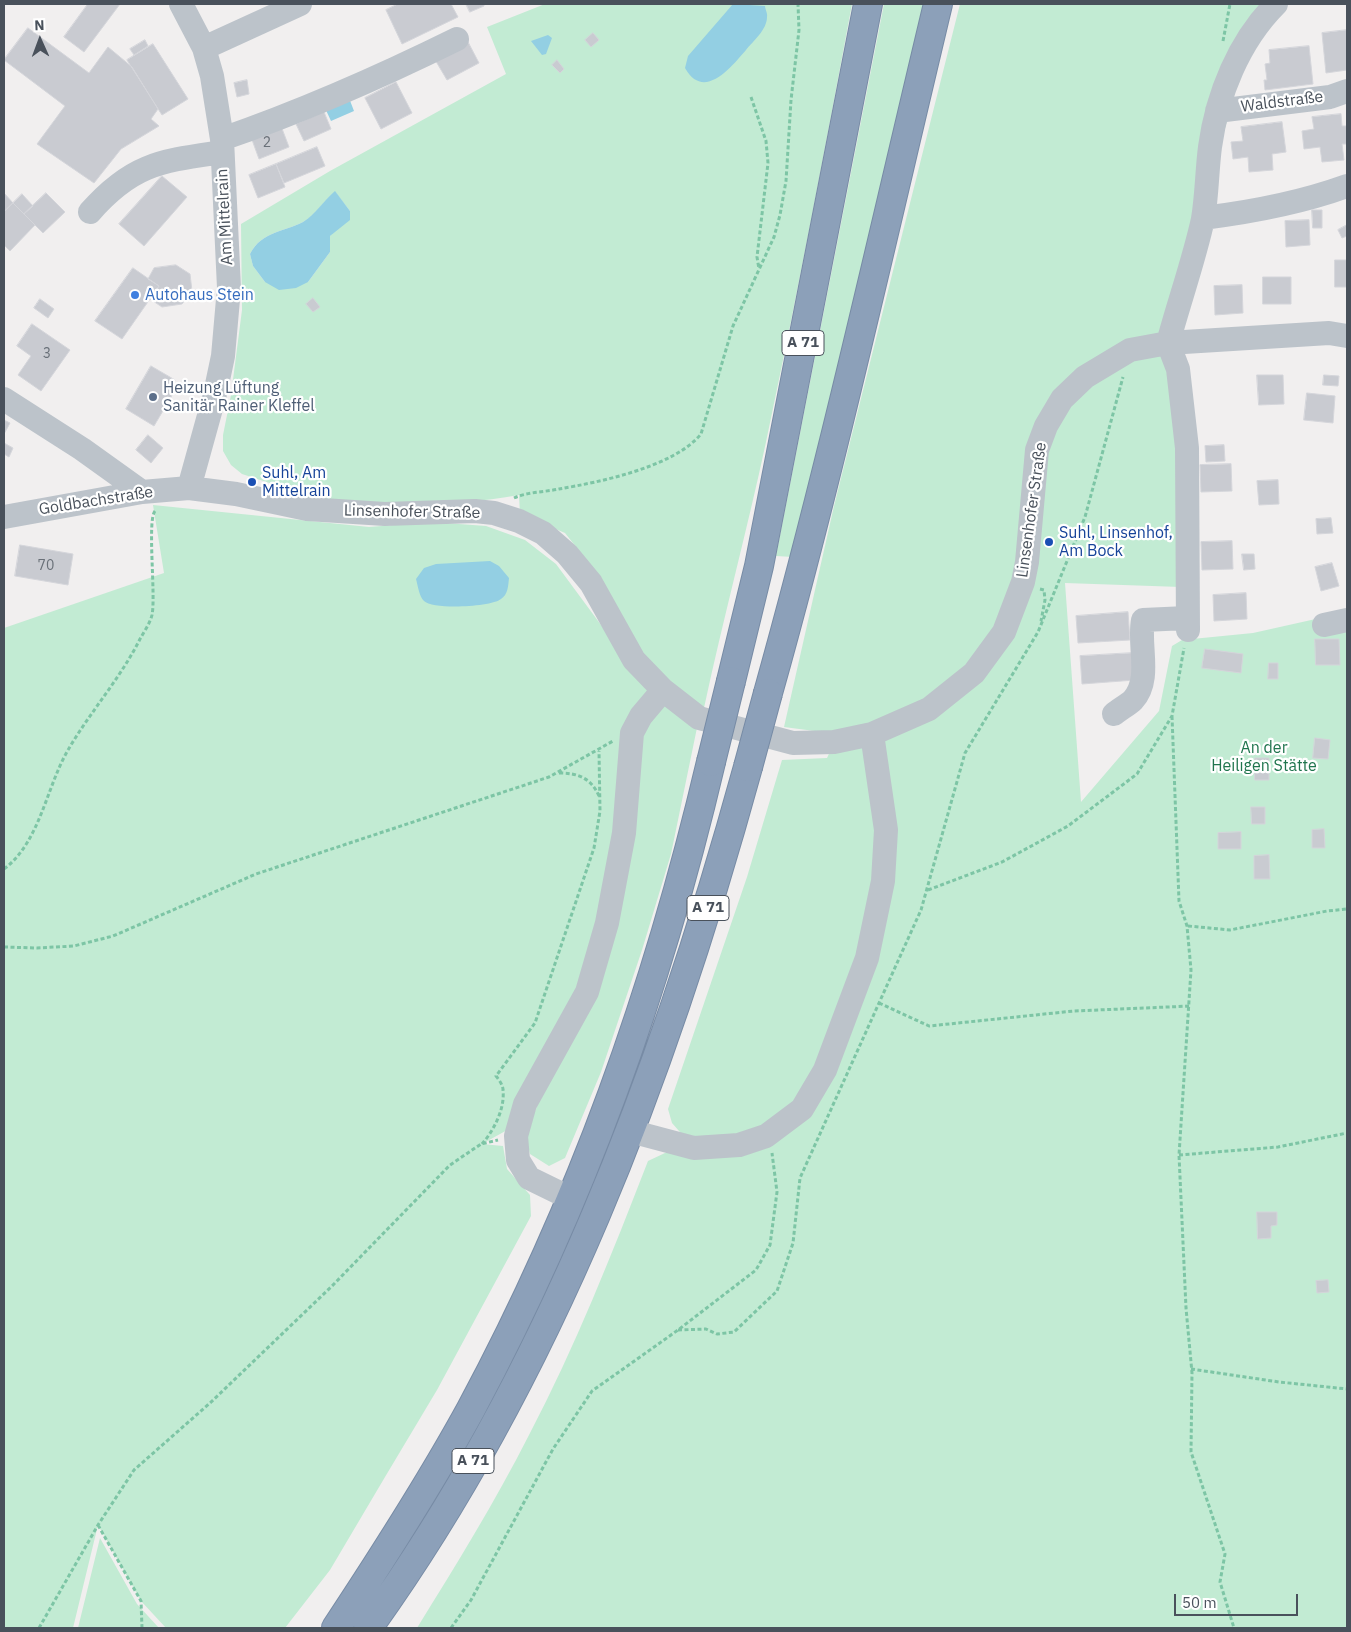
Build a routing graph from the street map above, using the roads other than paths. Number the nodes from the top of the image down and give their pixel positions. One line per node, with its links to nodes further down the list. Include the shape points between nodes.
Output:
1 (181, 4): 7 (street, Am Mittelrain)
2 (300, 4): 7 (street)
3 (868, 4): 26 (highway, A 71, bridge, via 759,566 689,859 621,1074)
4 (938, 4): 25 (highway, A 71, bridge, via 801,574 748,768 690,965)
5 (1276, 4): 9 (street, via 1258,21 1231,70)
6 (457, 39): 10 (street)
7 (204, 48): 10 (street, Am Mittelrain, via 212,76)
8 (1347, 91): 9 (street, Waldstraße, via 1330,97)
9 (1217, 111): 13 (street, via 1210,145)
10 (222, 145): 12 (street, Am Mittelrain, via 137,171 116,186); 17 (street, Am Mittelrain, via 229,288 223,356)
11 (1347, 186): 13 (street, via 1254,211)
12 (90, 212)
13 (1203, 218): 15 (street)
14 (1347, 336): 15 (street, Linsenhofer Straße, via 1329,333)
15 (1168, 343): 23 (street, via 1178,369 1187,448 1187,624 1143,620 1140,686 1133,699); 24 (street, Linsenhofer Straße, via 1130,350 1086,377 1062,399 1037,450 1027,562 1004,632 974,674 929,709)
16 (4, 399): 18 (street)
17 (189, 488): 18 (street, Goldbachstraße); 22 (street, Linsenhofer Straße, via 307,509 384,514 475,511 519,521 543,533 567,554 591,583 634,660)
18 (142, 492): 19 (street, Goldbachstraße)
19 (4, 516)
20 (1347, 620): 21 (street)
21 (1324, 625)
22 (663, 690): 24 (street, Linsenhofer Straße, via 699,718 793,743 834,742); 26 (street, via 632,733 624,833 607,923 587,992 525,1104 516,1136 518,1160 529,1178)
23 (1114, 714)
24 (872, 734): 25 (street, via 886,830 883,881 867,958 825,1070 802,1108 766,1136 739,1145 694,1148)
25 (630, 1131): 28 (highway, A 71, via 568,1278 528,1360 442,1517)
26 (572, 1199): 27 (highway, A 71, via 471,1409)
27 (336, 1628)
28 (368, 1628)

